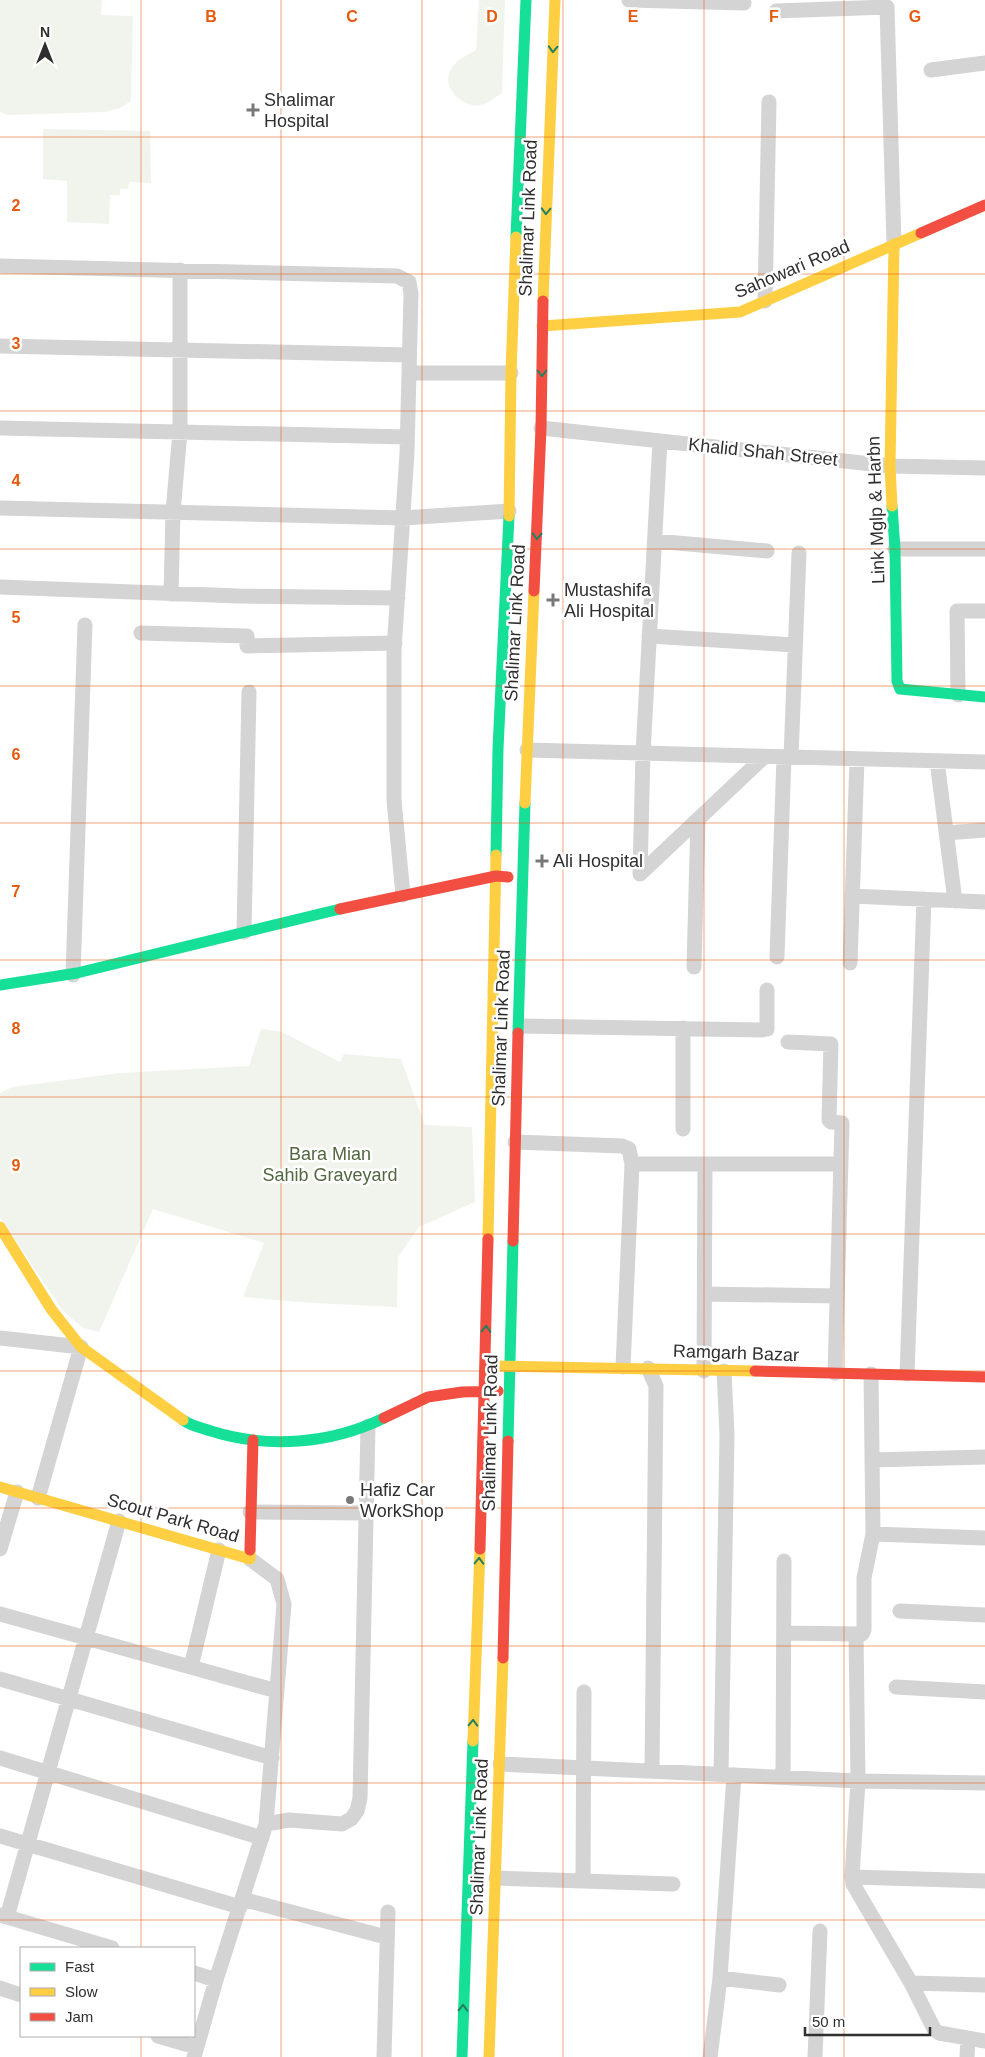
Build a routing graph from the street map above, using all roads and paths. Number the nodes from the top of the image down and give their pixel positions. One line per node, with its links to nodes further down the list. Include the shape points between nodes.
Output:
1 (526, 0): 9 (main road, Shalimar Link Road)
2 (555, 0): 9 (main road, Shalimar Link Road, one-way to 9)
3 (629, 0): 4 (street)
4 (744, 2)
5 (776, 11): 11 (street, via 887,7)
6 (985, 63): 7 (street)
7 (931, 70)
8 (769, 102): 14 (street)
9 (534, 150): 15 (main road, Shalimar Link Road, one-way to 15); 20 (main road, Shalimar Link Road)
10 (985, 204): 11 (main road, Sahowari Road)
11 (894, 244): 14 (main road, Sahowari Road); 26 (main road, Link Mglp & Harbn)
12 (0, 266): 13 (street)
13 (180, 270): 17 (street); 18 (street, via 397,276 409,282 410,288)
14 (765, 301): 15 (main road, Sahowari Road, via 740,312)
15 (542, 326): 22 (main road, Shalimar Link Road, one-way to 22)
16 (0, 346): 17 (street)
17 (180, 350): 18 (street); 23 (street)
18 (409, 355): 19 (street)
19 (409, 373): 20 (street); 24 (street)
20 (512, 373): 29 (main road, Shalimar Link Road)
21 (0, 428): 23 (street)
22 (541, 428): 25 (street, Khalid Shah Street); 49 (main road, Shalimar Link Road, one-way to 49)
23 (180, 432): 24 (street); 30 (street)
24 (408, 437): 31 (street)
25 (660, 441): 26 (street, Khalid Shah Street); 32 (street)
26 (890, 466): 27 (street, Khalid Shah Street); 34 (main road, Link Mglp & Harbn)
27 (985, 468)
28 (0, 508): 30 (street)
29 (509, 511): 31 (street); 59 (main road, Shalimar Link Road, via 498,749)
30 (173, 512): 31 (street); 38 (street)
31 (403, 518): 39 (street)
32 (655, 541): 35 (street); 43 (street)
33 (985, 548): 34 (street)
34 (895, 549): 47 (main road, Link Mglp & Harbn, via 897,681 900,689)
35 (767, 551)
36 (799, 553): 45 (street)
37 (0, 587): 38 (street)
38 (171, 594): 39 (street)
39 (398, 598): 44 (street)
40 (985, 611): 47 (street, via 957,611)
41 (85, 626): 70 (street)
42 (141, 634): 44 (street, via 247,636 247,646)
43 (650, 636): 45 (street); 50 (street)
44 (395, 644): 61 (street, via 394,800)
45 (796, 645): 52 (street)
46 (249, 692): 66 (street)
47 (958, 695): 48 (main road, Link Mglp & Harbn)
48 (985, 697)
49 (527, 750): 50 (street); 60 (main road, Shalimar Link Road)
50 (643, 753): 51 (street); 56 (street, via 640,874)
51 (764, 757): 52 (street); 56 (street)
52 (787, 757): 53 (street); 67 (street)
53 (858, 759): 54 (street); 62 (street)
54 (938, 761): 55 (street); 58 (street)
55 (985, 762)
56 (698, 819): 69 (street)
57 (985, 830): 58 (street)
58 (946, 833): 64 (street)
59 (496, 876): 60 (main road); 61 (main road); 86 (main road, Shalimar Link Road, one-way to 59)
60 (522, 877): 73 (main road, Shalimar Link Road)
61 (404, 895): 66 (main road)
62 (852, 896): 63 (street); 68 (street)
63 (924, 899): 64 (street); 94 (street)
64 (955, 901): 65 (street)
65 (985, 902)
66 (244, 932): 70 (main road)
67 (777, 957)
68 (850, 963)
69 (694, 967)
70 (73, 975): 71 (main road)
71 (0, 985)
72 (766, 990): 74 (street, via 766,1029)
73 (520, 1026): 74 (street); 77 (main road, Shalimar Link Road)
74 (683, 1028): 76 (street)
75 (788, 1042): 80 (street, via 831,1044 829,1120 842,1123)
76 (683, 1128)
77 (515, 1142): 78 (street, via 622,1146 628,1148); 87 (main road, Shalimar Link Road)
78 (632, 1164): 79 (street); 88 (street)
79 (705, 1164): 80 (street); 82 (street)
80 (841, 1164): 83 (street)
81 (0, 1228): 85 (main road, via 51,1309)
82 (704, 1294): 83 (street); 90 (street)
83 (837, 1296): 92 (street)
84 (0, 1338): 85 (street)
85 (81, 1347): 99 (main road, via 187,1423); 104 (street)
86 (485, 1366): 87 (main road, Ramgarh Bazar); 97 (main road, Shalimar Link Road)
87 (510, 1366): 88 (main road, Ramgarh Bazar); 96 (main road, Shalimar Link Road)
88 (623, 1367): 89 (main road, Ramgarh Bazar)
89 (648, 1368): 90 (main road, Ramgarh Bazar); 131 (street, via 656,1386)
90 (704, 1371): 91 (main road, Ramgarh Bazar)
91 (724, 1371): 92 (main road, Ramgarh Bazar); 133 (street)
92 (835, 1373): 93 (main road, Ramgarh Bazar)
93 (871, 1374): 94 (main road, Ramgarh Bazar); 101 (street)
94 (907, 1374): 95 (main road, Ramgarh Bazar)
95 (985, 1378)
96 (509, 1391): 97 (main road); 129 (main road, Shalimar Link Road)
97 (485, 1392): 98 (main road, via 428,1397); 164 (main road, Shalimar Link Road, one-way to 97)
98 (368, 1426): 99 (main road, via 318,1439 286,1442); 106 (street)
99 (253, 1440): 105 (main road, Scout Park Road)
100 (985, 1456): 101 (street)
101 (872, 1460): 108 (street)
102 (0, 1487): 103 (main road, Scout Park Road)
103 (17, 1492): 104 (main road, Scout Park Road); 110 (street)
104 (38, 1498): 107 (main road, Scout Park Road)
105 (250, 1512): 106 (street); 112 (main road, Scout Park Road)
106 (366, 1513): 137 (street, via 360,1798 357,1810 342,1824 289,1820)
107 (120, 1521): 111 (main road, Scout Park Road); 119 (street)
108 (873, 1534): 109 (street); 118 (street, via 864,1578 864,1630 862,1634)
109 (985, 1538)
110 (0, 1550)
111 (219, 1550): 112 (main road, Scout Park Road); 120 (street)
112 (250, 1559): 123 (street, via 277,1580 284,1604)
113 (784, 1561): 117 (street)
114 (900, 1611): 116 (street)
115 (0, 1614): 119 (street)
116 (985, 1615)
117 (784, 1633): 118 (street); 134 (street)
118 (856, 1634): 135 (street)
119 (87, 1638): 120 (street); 126 (street)
120 (191, 1667): 123 (street)
121 (0, 1679): 126 (street)
122 (896, 1687): 125 (street)
123 (277, 1691): 128 (street)
124 (584, 1692): 130 (street)
125 (985, 1692)
126 (69, 1699): 128 (street); 132 (street)
127 (0, 1758): 132 (street)
128 (272, 1758): 137 (street)
129 (500, 1764): 130 (street); 141 (main road, Shalimar Link Road)
130 (584, 1768): 131 (street); 142 (street)
131 (652, 1771): 133 (street)
132 (48, 1772): 137 (street); 139 (street)
133 (728, 1774): 134 (street); 152 (street)
134 (783, 1777): 135 (street)
135 (858, 1781): 136 (street); 140 (street)
136 (985, 1783)
137 (264, 1831): 145 (street)
138 (0, 1836): 139 (street)
139 (28, 1844): 145 (street); 147 (street)
140 (852, 1876): 143 (street); 154 (street, via 853,1884)
141 (496, 1878): 142 (street); 165 (main road, Shalimar Link Road)
142 (584, 1880): 144 (street)
143 (985, 1880)
144 (673, 1884)
145 (241, 1903): 149 (street); 153 (street)
146 (388, 1912): 149 (street)
147 (3, 1916): 150 (street)
148 (820, 1931): 167 (street)
149 (386, 1937): 163 (street)
150 (109, 1947)
151 (195, 1973): 153 (street)
152 (720, 1978): 155 (street); 166 (street)
153 (216, 1980): 162 (street)
154 (911, 1983): 156 (street); 160 (street, via 934,2029 939,2033)
155 (779, 1985)
156 (985, 1985)
157 (1, 1993): 158 (street)
158 (20, 1995)
159 (160, 2037): 162 (street)
160 (968, 2038): 161 (street); 168 (street)
161 (985, 2041)
162 (195, 2052)
163 (384, 2057)
164 (462, 2057)
165 (489, 2057)
166 (710, 2057)
167 (815, 2057)
168 (967, 2057)

